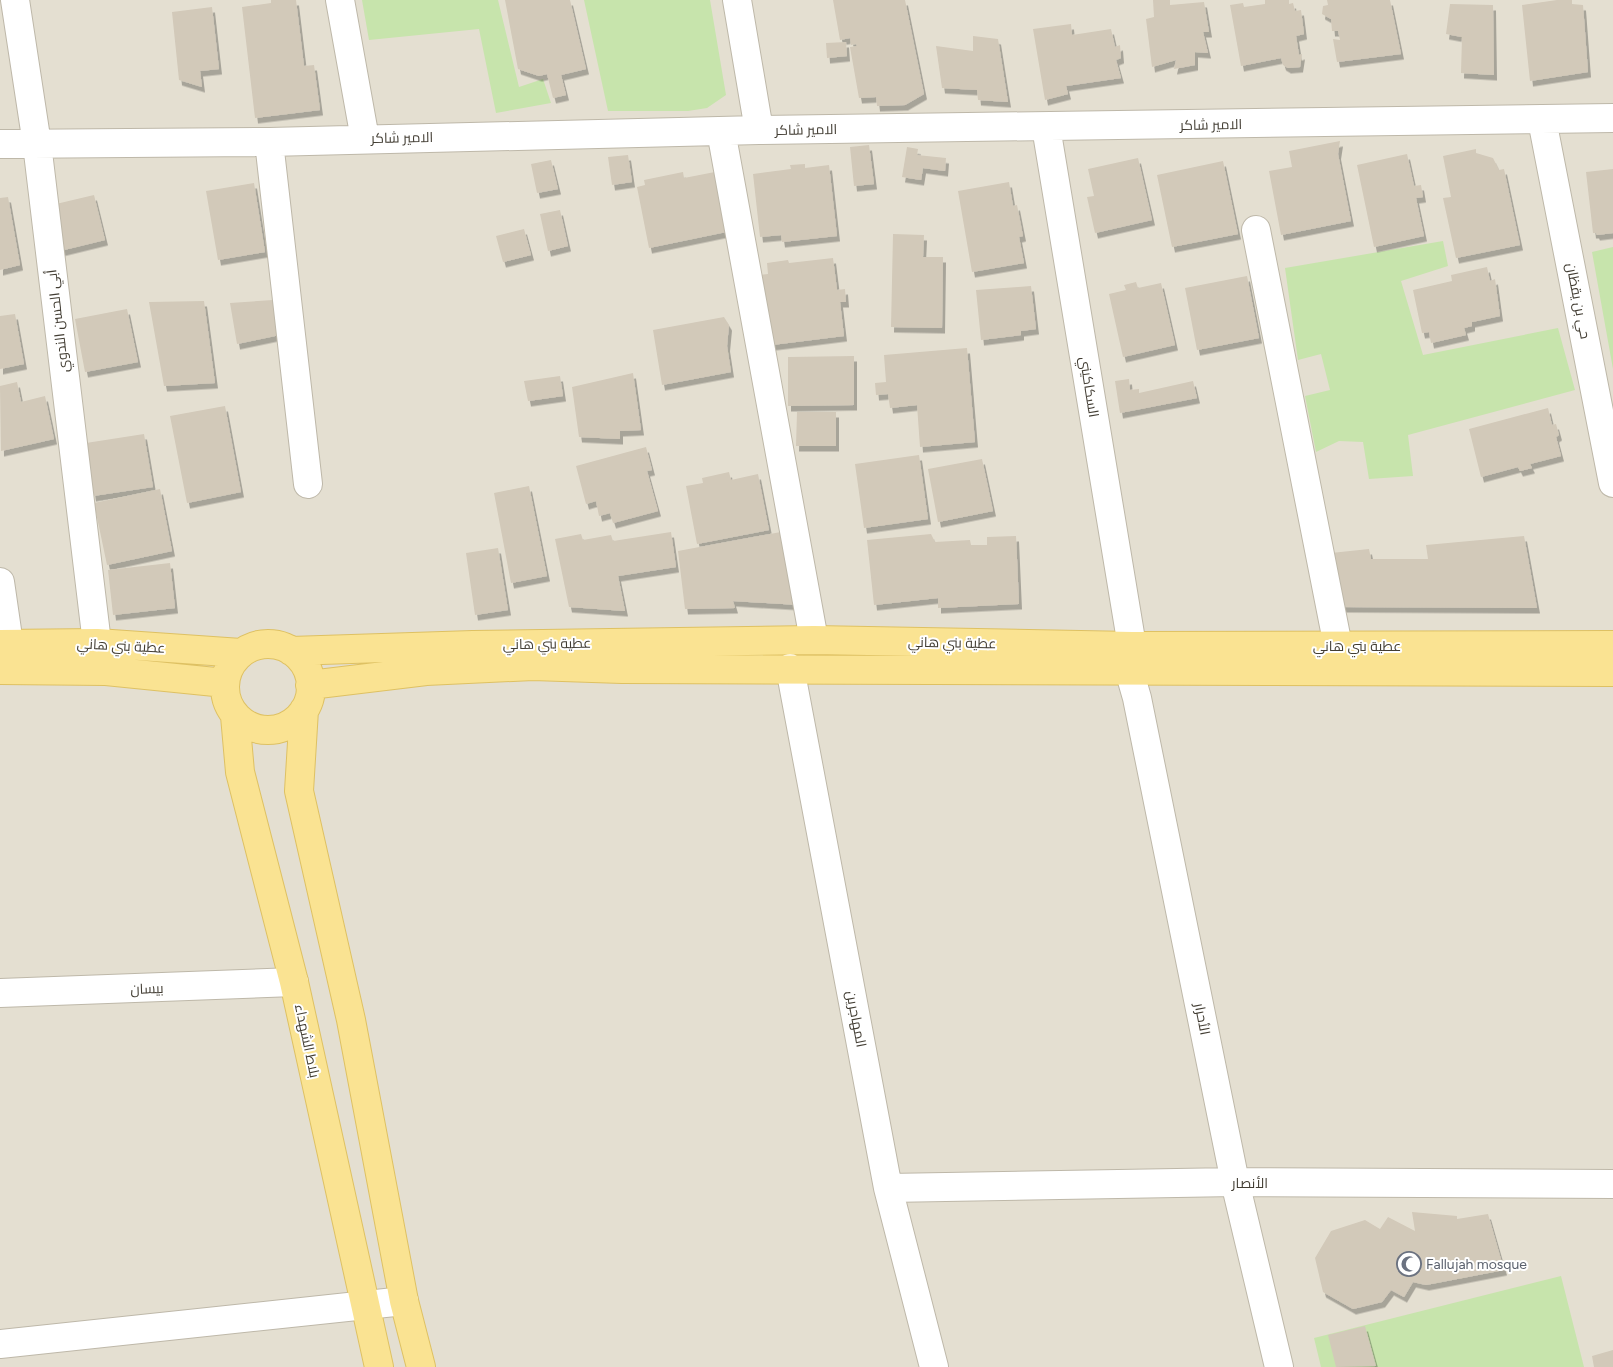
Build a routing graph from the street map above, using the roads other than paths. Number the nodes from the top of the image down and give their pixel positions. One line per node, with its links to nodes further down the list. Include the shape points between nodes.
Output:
1 (15, 0): 12 (street, أبي الحسن الندوي)
2 (340, 0): 9 (street)
3 (737, 0): 7 (street)
4 (1613, 118): 5 (street, الامير شاكر)
5 (1542, 120): 6 (street, الامير شاكر); 14 (street, حي بن يقظان)
6 (1046, 127): 7 (street, الامير شاكر); 24 (street, السكاكيني)
7 (759, 130): 8 (street, الامير شاكر)
8 (721, 131): 9 (street, الامير شاكر); 17 (street)
9 (365, 139): 10 (street, الامير شاكر)
10 (269, 142): 12 (street, الامير شاكر); 15 (street)
11 (0, 144): 12 (street, الامير شاكر)
12 (37, 144): 18 (street, أبي الحسن الندوي)
13 (1256, 230): 21 (street)
14 (1613, 483)
15 (308, 484)
16 (0, 582): 19 (street)
17 (814, 640): 22 (main road, عطية بني هاني); 24 (main road, عطية بني هاني)
18 (97, 643): 19 (main road, عطية بني هاني); 23 (main road, عطية بني هاني)
19 (5, 644)
20 (1613, 645): 21 (main road, عطية بني هاني)
21 (1338, 646): 24 (main road, عطية بني هاني)
22 (291, 651): 23 (main road, via 267,644); 29 (main road, via 303,662 309,674)
23 (241, 653): 28 (main road, via 228,672)
24 (1130, 658): 25 (main road); 27 (main road); 33 (street, الأحرار)
25 (790, 668): 29 (main road, via 532,666 426,671); 35 (street, المهاجرين)
26 (0, 670): 28 (main road, via 106,671)
27 (1613, 672)
28 (225, 683): 30 (main road, via 226,700)
29 (307, 698): 30 (main road, via 295,720 284,727 258,730); 36 (main road, via 299,791 351,1020)
30 (235, 716): 31 (main road, بلاط الشهداء, via 240,772)
31 (294, 982): 32 (street, بيسان); 37 (main road, بلاط الشهداء)
32 (0, 993)
33 (1235, 1182): 34 (street, الأنصار); 35 (street, الأنصار); 42 (street, الأحرار)
34 (1613, 1184)
35 (888, 1188): 41 (street, المهاجرين)
36 (404, 1301): 37 (street); 40 (main road)
37 (365, 1306): 38 (street); 39 (main road, بلاط الشهداء)
38 (0, 1344)
39 (379, 1367)
40 (421, 1367)
41 (934, 1367)
42 (1279, 1367)

